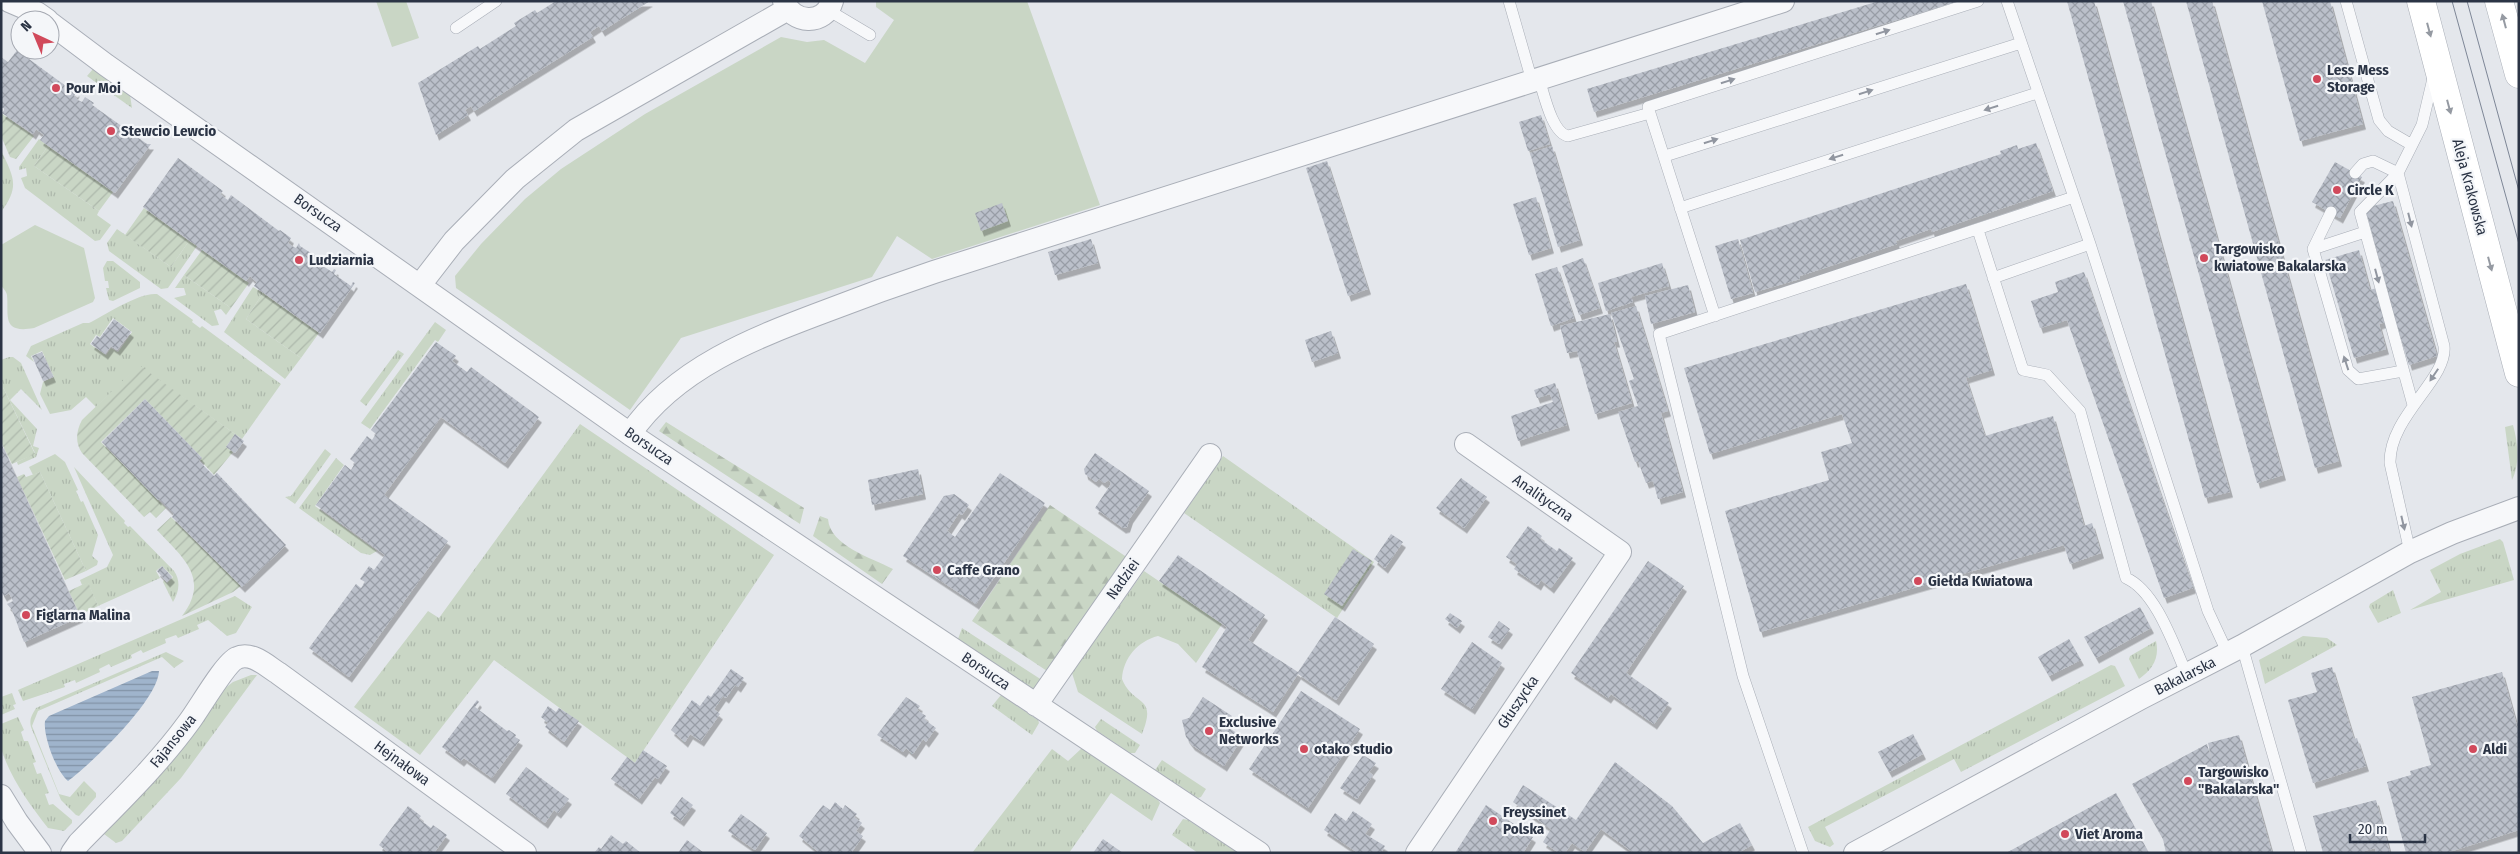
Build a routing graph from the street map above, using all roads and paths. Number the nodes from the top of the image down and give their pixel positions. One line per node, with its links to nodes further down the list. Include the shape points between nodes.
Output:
1 (9, 1): 12 (street)
2 (496, 1): 13 (lane)
3 (1509, 1): 19 (lane)
4 (1783, 1): 19 (street)
5 (1978, 1): 21 (lane, one-way to 5)
6 (2007, 1): 16 (lane)
7 (2346, 1): 22 (lane, via 2378,120 2388,131)
8 (2421, 1): 17 (main road, Aleja Krakowska, one-way to 17)
9 (2499, 1): 18 (main road, one-way to 9)
10 (786, 5): 11 (street, via 796,17 808,20 819,18); 34 (street, via 576,130 515,179 454,241)
11 (830, 6): 15 (lane)
12 (30, 10)
13 (456, 28)
14 (60, 29): 34 (street, Borsucza)
15 (870, 35)
16 (2021, 42): 20 (lane); 23 (lane, one-way to 16)
17 (2437, 60): 22 (lane, via 2422,125); 37 (main road, Aleja Krakowska, one-way to 37)
18 (2519, 74)
19 (1536, 80): 21 (lane, via 1556,128 1563,135); 39 (street, via 910,280 796,322 731,350 686,376 638,422)
20 (2037, 93): 26 (lane); 27 (lane, one-way to 27)
21 (1649, 110): 23 (lane)
22 (2412, 145): 25 (lane)
23 (1664, 156): 27 (lane)
24 (2355, 173): 25 (lane, via 2363,164 2373,161)
25 (2398, 173): 30 (lane, via 2360,212); 38 (lane, one-way to 38, via 2445,355)
26 (2074, 197): 29 (lane); 31 (lane)
27 (1680, 208): 35 (lane)
28 (2331, 212): 32 (lane)
29 (1978, 230): 33 (lane); 35 (lane)
30 (2365, 232): 32 (lane); 36 (lane, one-way to 36)
31 (2090, 244): 33 (lane); 45 (lane, via 2208,611)
32 (2314, 249): 36 (lane, one-way to 32, via 2358,379 2350,374)
33 (1993, 278): 47 (lane, via 2023,370 2047,375 2080,411 2126,578 2136,583 2149,599)
34 (420, 285): 39 (street, Borsucza)
35 (1715, 316): 55 (lane, via 1659,334 1743,676)
36 (2403, 371): 38 (lane)
37 (2519, 373)
38 (2413, 405): 44 (lane, one-way to 44, via 2395,433 2390,450 2390,463)
39 (630, 434): 48 (street, Borsucza)
40 (1466, 444): 43 (street, Analityczna)
41 (1210, 455): 48 (street, Nadziei)
42 (2519, 508): 44 (street, Bakalarska)
43 (1620, 552): 54 (street, Głuszycka)
44 (2410, 552): 45 (street, Bakalarska)
45 (2235, 650): 47 (street, Bakalarska); 57 (lane)
46 (278, 673): 51 (street, Fajansowa, via 258,660 244,656 236,658 155,764); 52 (street, Hejnałowa)
47 (2187, 675): 56 (street, Bakalarska)
48 (1036, 704): 53 (street, Borsucza)
49 (1, 796): 50 (street)
50 (40, 853)
51 (72, 853)
52 (525, 853)
53 (1259, 853)
54 (1417, 853)
55 (1803, 853)
56 (1856, 853)
57 (2301, 853)

